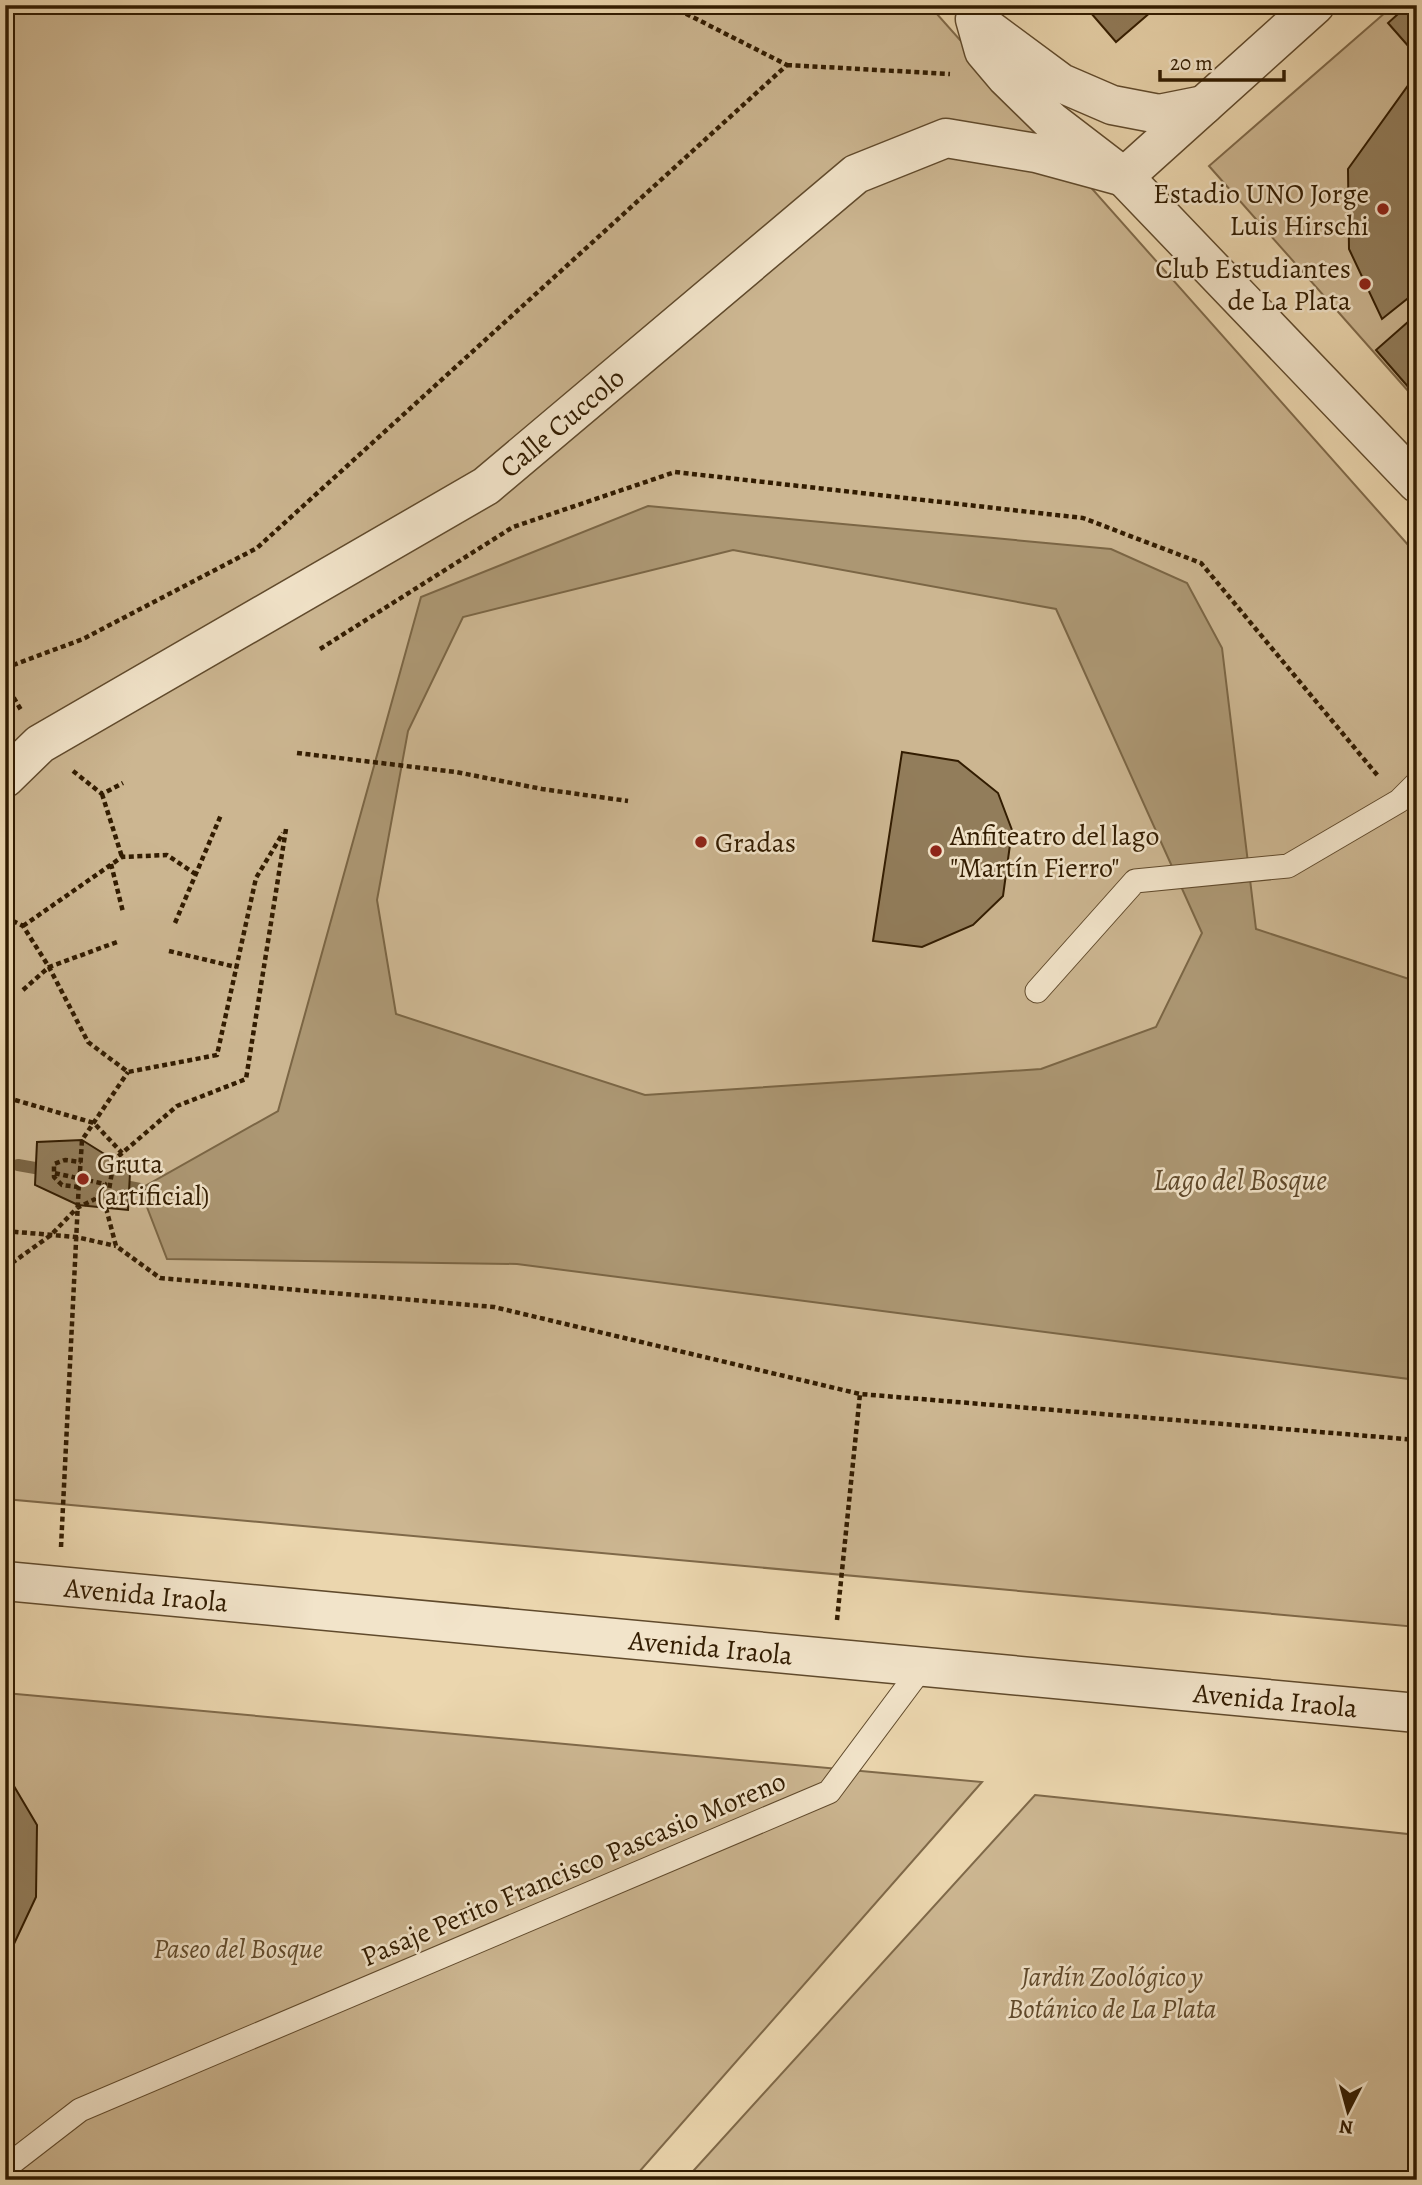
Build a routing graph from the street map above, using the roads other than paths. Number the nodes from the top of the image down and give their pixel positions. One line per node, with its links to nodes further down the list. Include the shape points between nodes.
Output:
1 (1315, 5): 3 (street)
2 (968, 12): 3 (street, via 1061,83 1112,104 1159,114); 4 (street, via 984,51 1006,77 1051,121)
3 (1204, 105): 4 (street)
4 (1124, 177): 5 (street); 6 (street, Calle Cuccolo, via 1036,153 946,138 856,174 486,486 40,744)
5 (1417, 484)
6 (5, 778)
7 (1417, 783): 8 (lane, via 1399,801 1288,866 1135,881)
8 (1037, 991)
9 (5, 1581): 10 (street, Avenida Iraola)
10 (923, 1665): 11 (street, Avenida Iraola); 12 (lane, Pasaje Perito Francisco Pascasio Moreno, via 830,1792 80,2110)
11 (1417, 1713)
12 (5, 2168)

